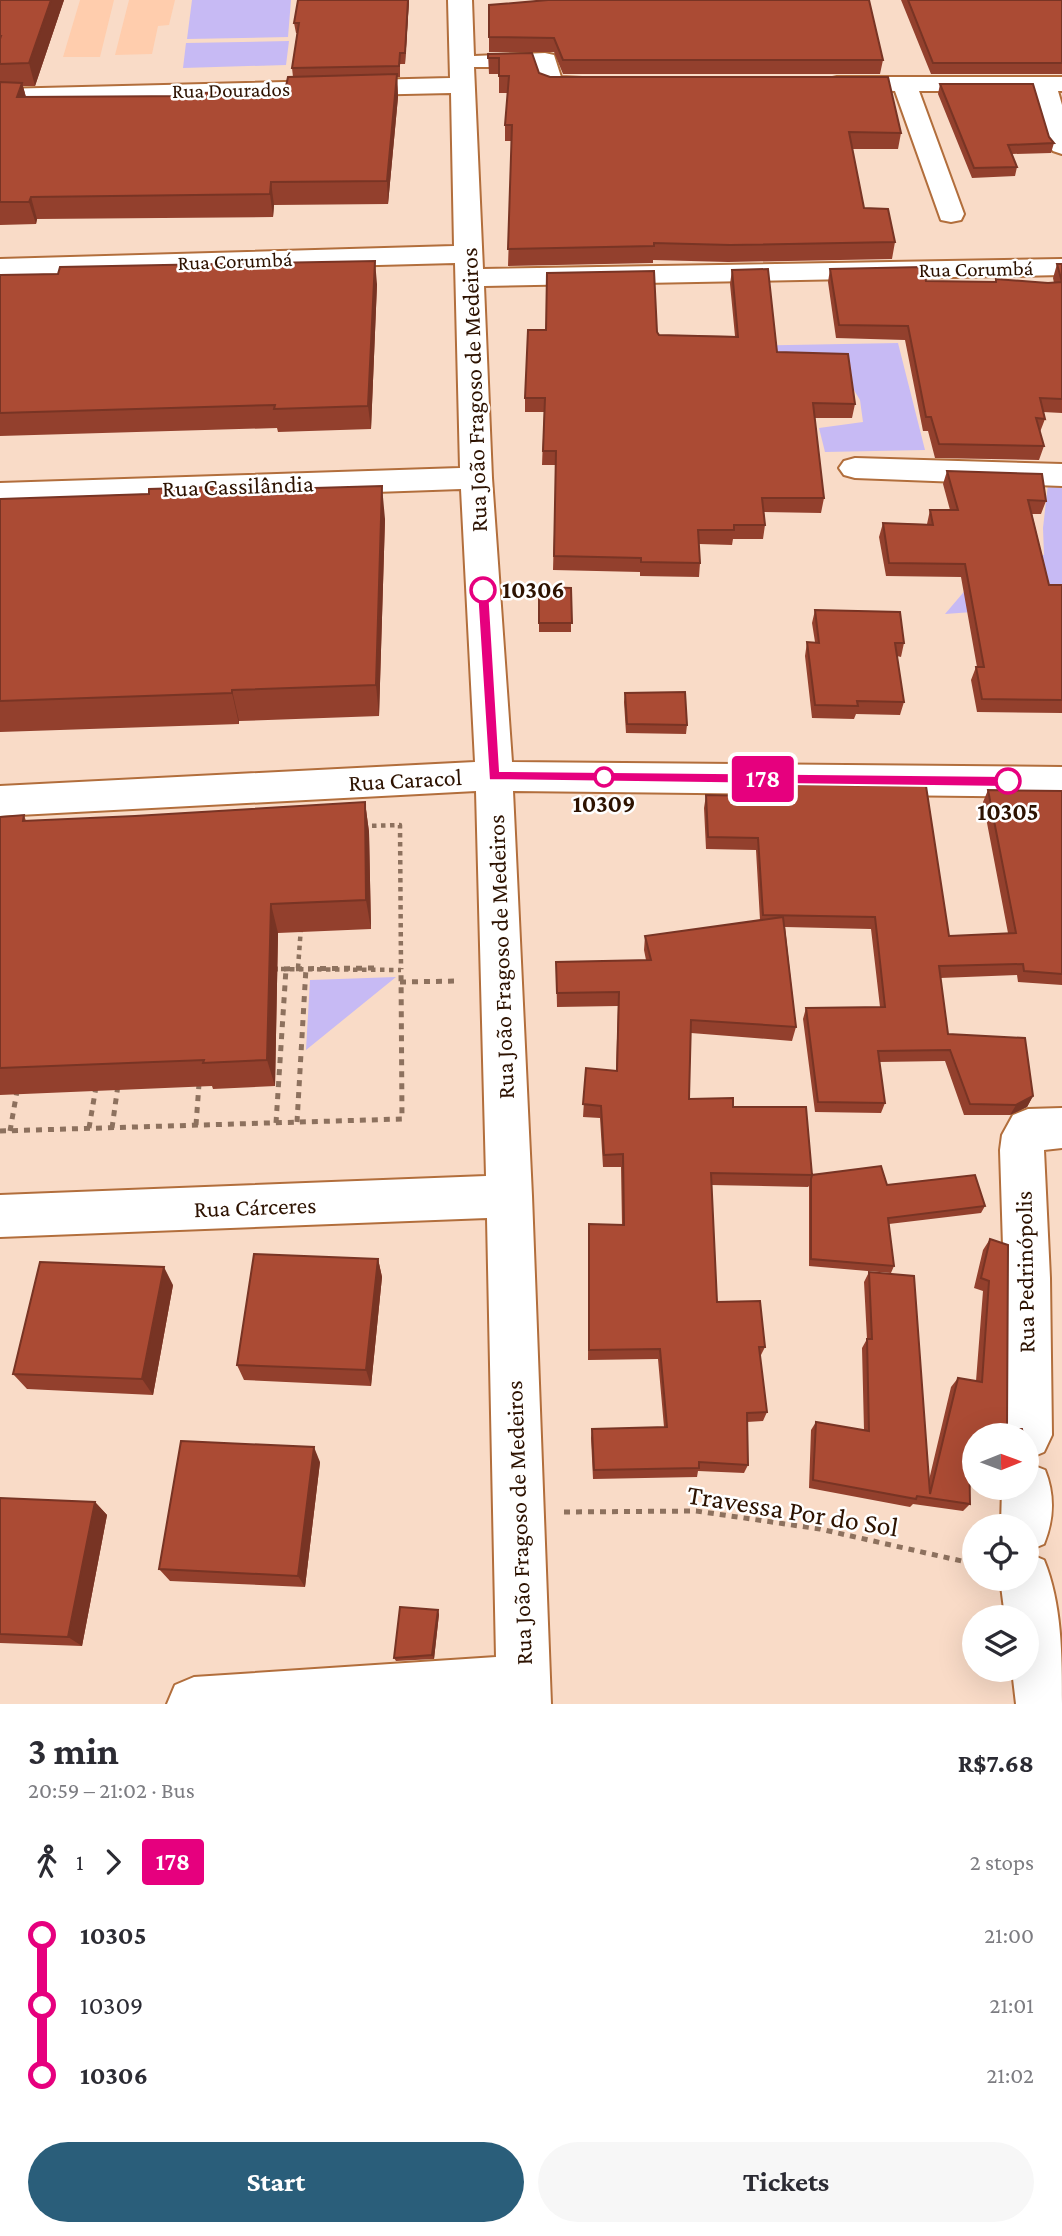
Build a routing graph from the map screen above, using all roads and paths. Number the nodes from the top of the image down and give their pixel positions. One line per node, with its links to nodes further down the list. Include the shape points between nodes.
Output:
1 (468, 7): 2 (street, Rua João Fragoso de Medeiros)
2 (462, 73): 4 (street, Rua Dourados, via 545,60 550,84); 7 (street, Rua Dourados); 10 (street, Rua João Fragoso de Medeiros)
3 (904, 83): 5 (street); 6 (street); 9 (street)
4 (618, 84)
5 (809, 84)
6 (1052, 84): 8 (street)
7 (0, 96)
8 (1062, 146)
9 (951, 214)
10 (470, 266): 11 (street, Rua Corumbá); 12 (street, Rua Corumbá); 15 (street, Rua João Fragoso de Medeiros)
11 (0, 267)
12 (1062, 267)
13 (855, 468): 14 (street)
14 (1062, 475)
15 (476, 478): 16 (street, Rua Cassilândia); 17 (street, Rua João Fragoso de Medeiros)
16 (0, 494)
17 (494, 776): 18 (street, Rua Caracol); 19 (street, Rua Caracol); 27 (street, Rua João Fragoso de Medeiros)
18 (1062, 782)
19 (0, 801)
20 (359, 827): 24 (path, via 400,825)
21 (301, 922): 22 (path)
22 (298, 968): 23 (path); 26 (path)
23 (306, 968): 24 (path); 33 (path)
24 (401, 968): 28 (path)
25 (267, 969): 26 (path)
26 (286, 969): 34 (path)
27 (502, 980): 28 (path); 41 (street, Rua João Fragoso de Medeiros)
28 (400, 982): 33 (path, via 402,1119)
29 (97, 1076): 37 (path)
30 (119, 1076): 38 (path)
31 (199, 1079): 35 (path)
32 (18, 1087): 40 (path)
33 (297, 1122): 34 (path)
34 (276, 1123): 35 (path)
35 (196, 1125): 38 (path)
36 (1055, 1127): 43 (street, Rua Pedrinópolis, via 1028,1129 1022,1150)
37 (89, 1128): 38 (path); 40 (path)
38 (113, 1128)
39 (0, 1131): 40 (path)
40 (10, 1131)
41 (510, 1196): 42 (street, Rua Cárceres); 44 (street, Rua João Fragoso de Medeiros)
42 (0, 1216)
43 (1027, 1423)
44 (519, 1512): 45 (path, Travessa Por do Sol, via 696,1511 820,1529); 47 (street, Rua João Fragoso de Medeiros)
45 (962, 1561)
46 (1028, 1591): 49 (street)
47 (524, 1693): 48 (street)
48 (194, 1704)
49 (1043, 1704)

